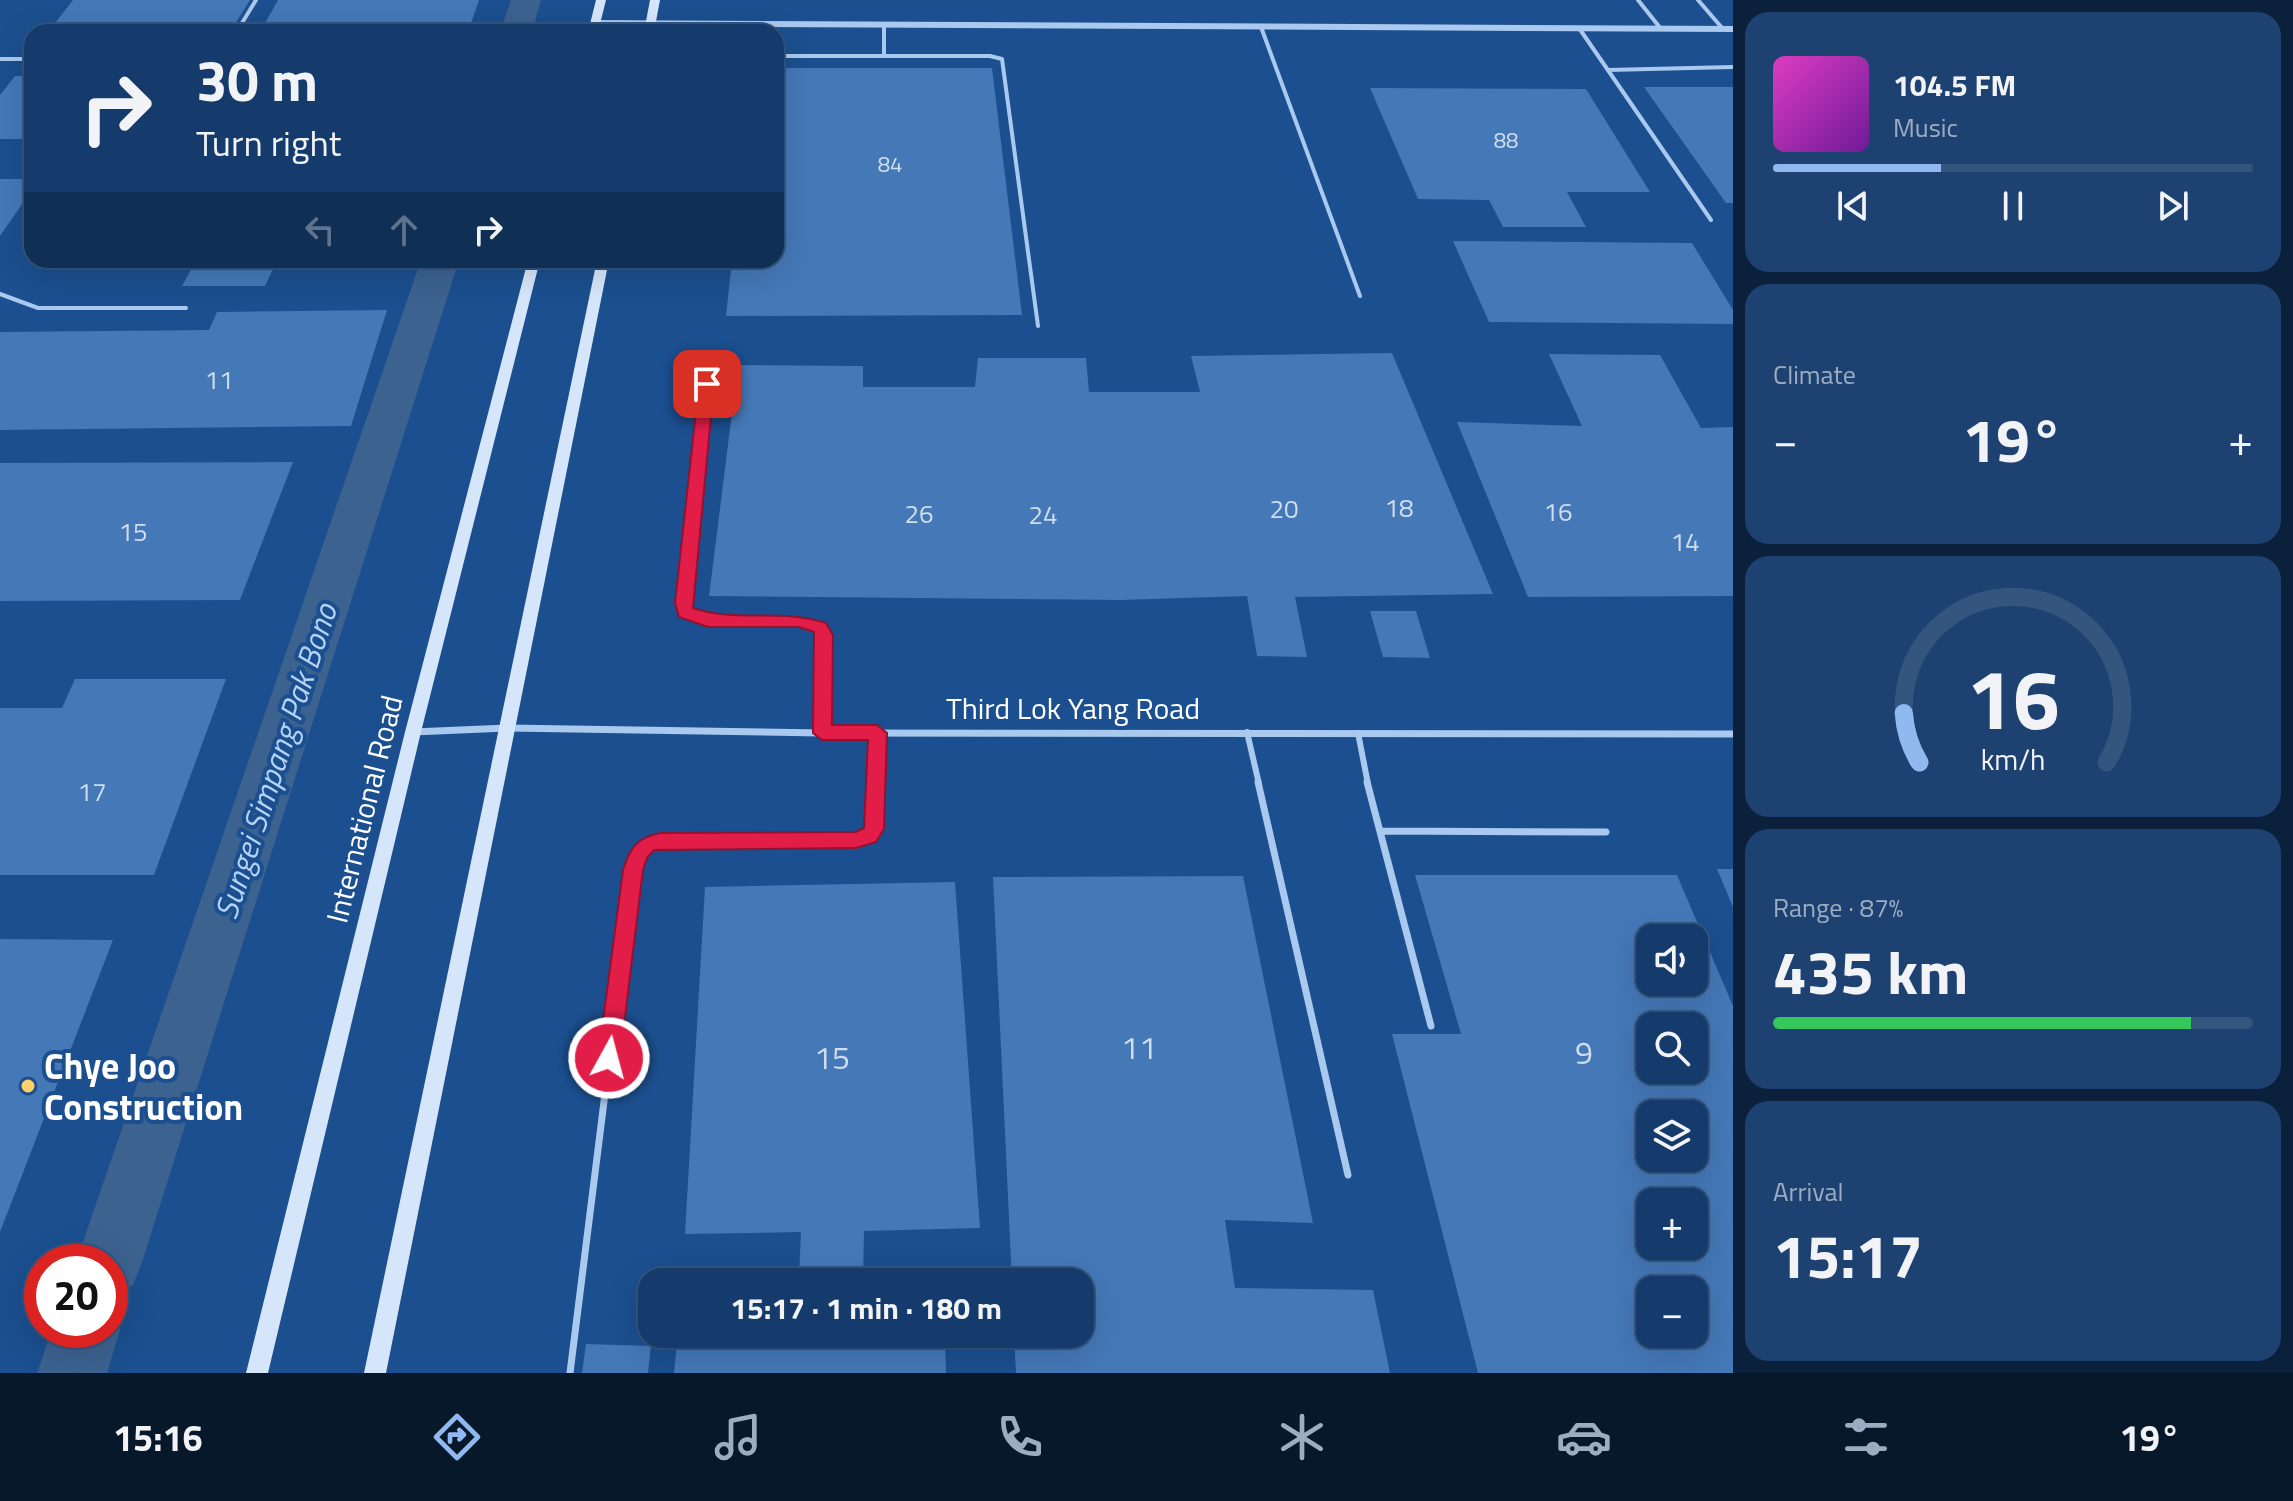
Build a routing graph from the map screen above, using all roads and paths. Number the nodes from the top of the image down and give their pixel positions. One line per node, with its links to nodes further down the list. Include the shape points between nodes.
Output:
1 (256, 0): 6 (lane)
2 (601, 0): 7 (main road)
3 (655, 0): 8 (main road)
4 (1638, 0): 13 (lane)
5 (1698, 0): 14 (lane)
6 (241, 24)
7 (595, 24)
8 (651, 24)
9 (884, 26): 10 (street); 11 (street); 17 (lane)
10 (784, 27)
11 (1261, 27): 12 (street); 26 (lane)
12 (1579, 28): 13 (street); 21 (lane)
13 (1661, 29): 14 (street)
14 (1723, 29): 15 (street)
15 (1733, 29)
16 (784, 56): 17 (lane)
17 (884, 56): 28 (lane, via 990,56 1004,62)
18 (0, 59): 19 (lane)
19 (24, 59)
20 (1733, 67): 21 (lane)
21 (1608, 70): 22 (lane)
22 (1711, 220)
23 (532, 268): 31 (main road, International Road)
24 (601, 268): 30 (main road)
25 (0, 294): 27 (lane, via 29,307)
26 (1360, 296)
27 (186, 308)
28 (1038, 326)
29 (710, 353): 33 (lane, via 685,612 708,620 800,621 820,628)
30 (507, 728): 31 (street, Third Lok Yang Road); 33 (street, Third Lok Yang Road); 42 (main road)
31 (413, 732): 41 (main road, International Road)
32 (1247, 732): 34 (street, Third Lok Yang Road); 35 (street, Third Lok Yang Road); 40 (lane)
33 (822, 733): 34 (street, Third Lok Yang Road)
34 (877, 733): 43 (lane, via 874,829 869,836 841,841 660,841 638,854)
35 (1358, 733): 36 (street, Third Lok Yang Road); 37 (lane)
36 (1733, 734)
37 (1381, 831): 38 (lane); 39 (lane)
38 (1606, 832)
39 (1431, 1026)
40 (1348, 1175)
41 (257, 1373)
42 (375, 1373)
43 (570, 1373)

